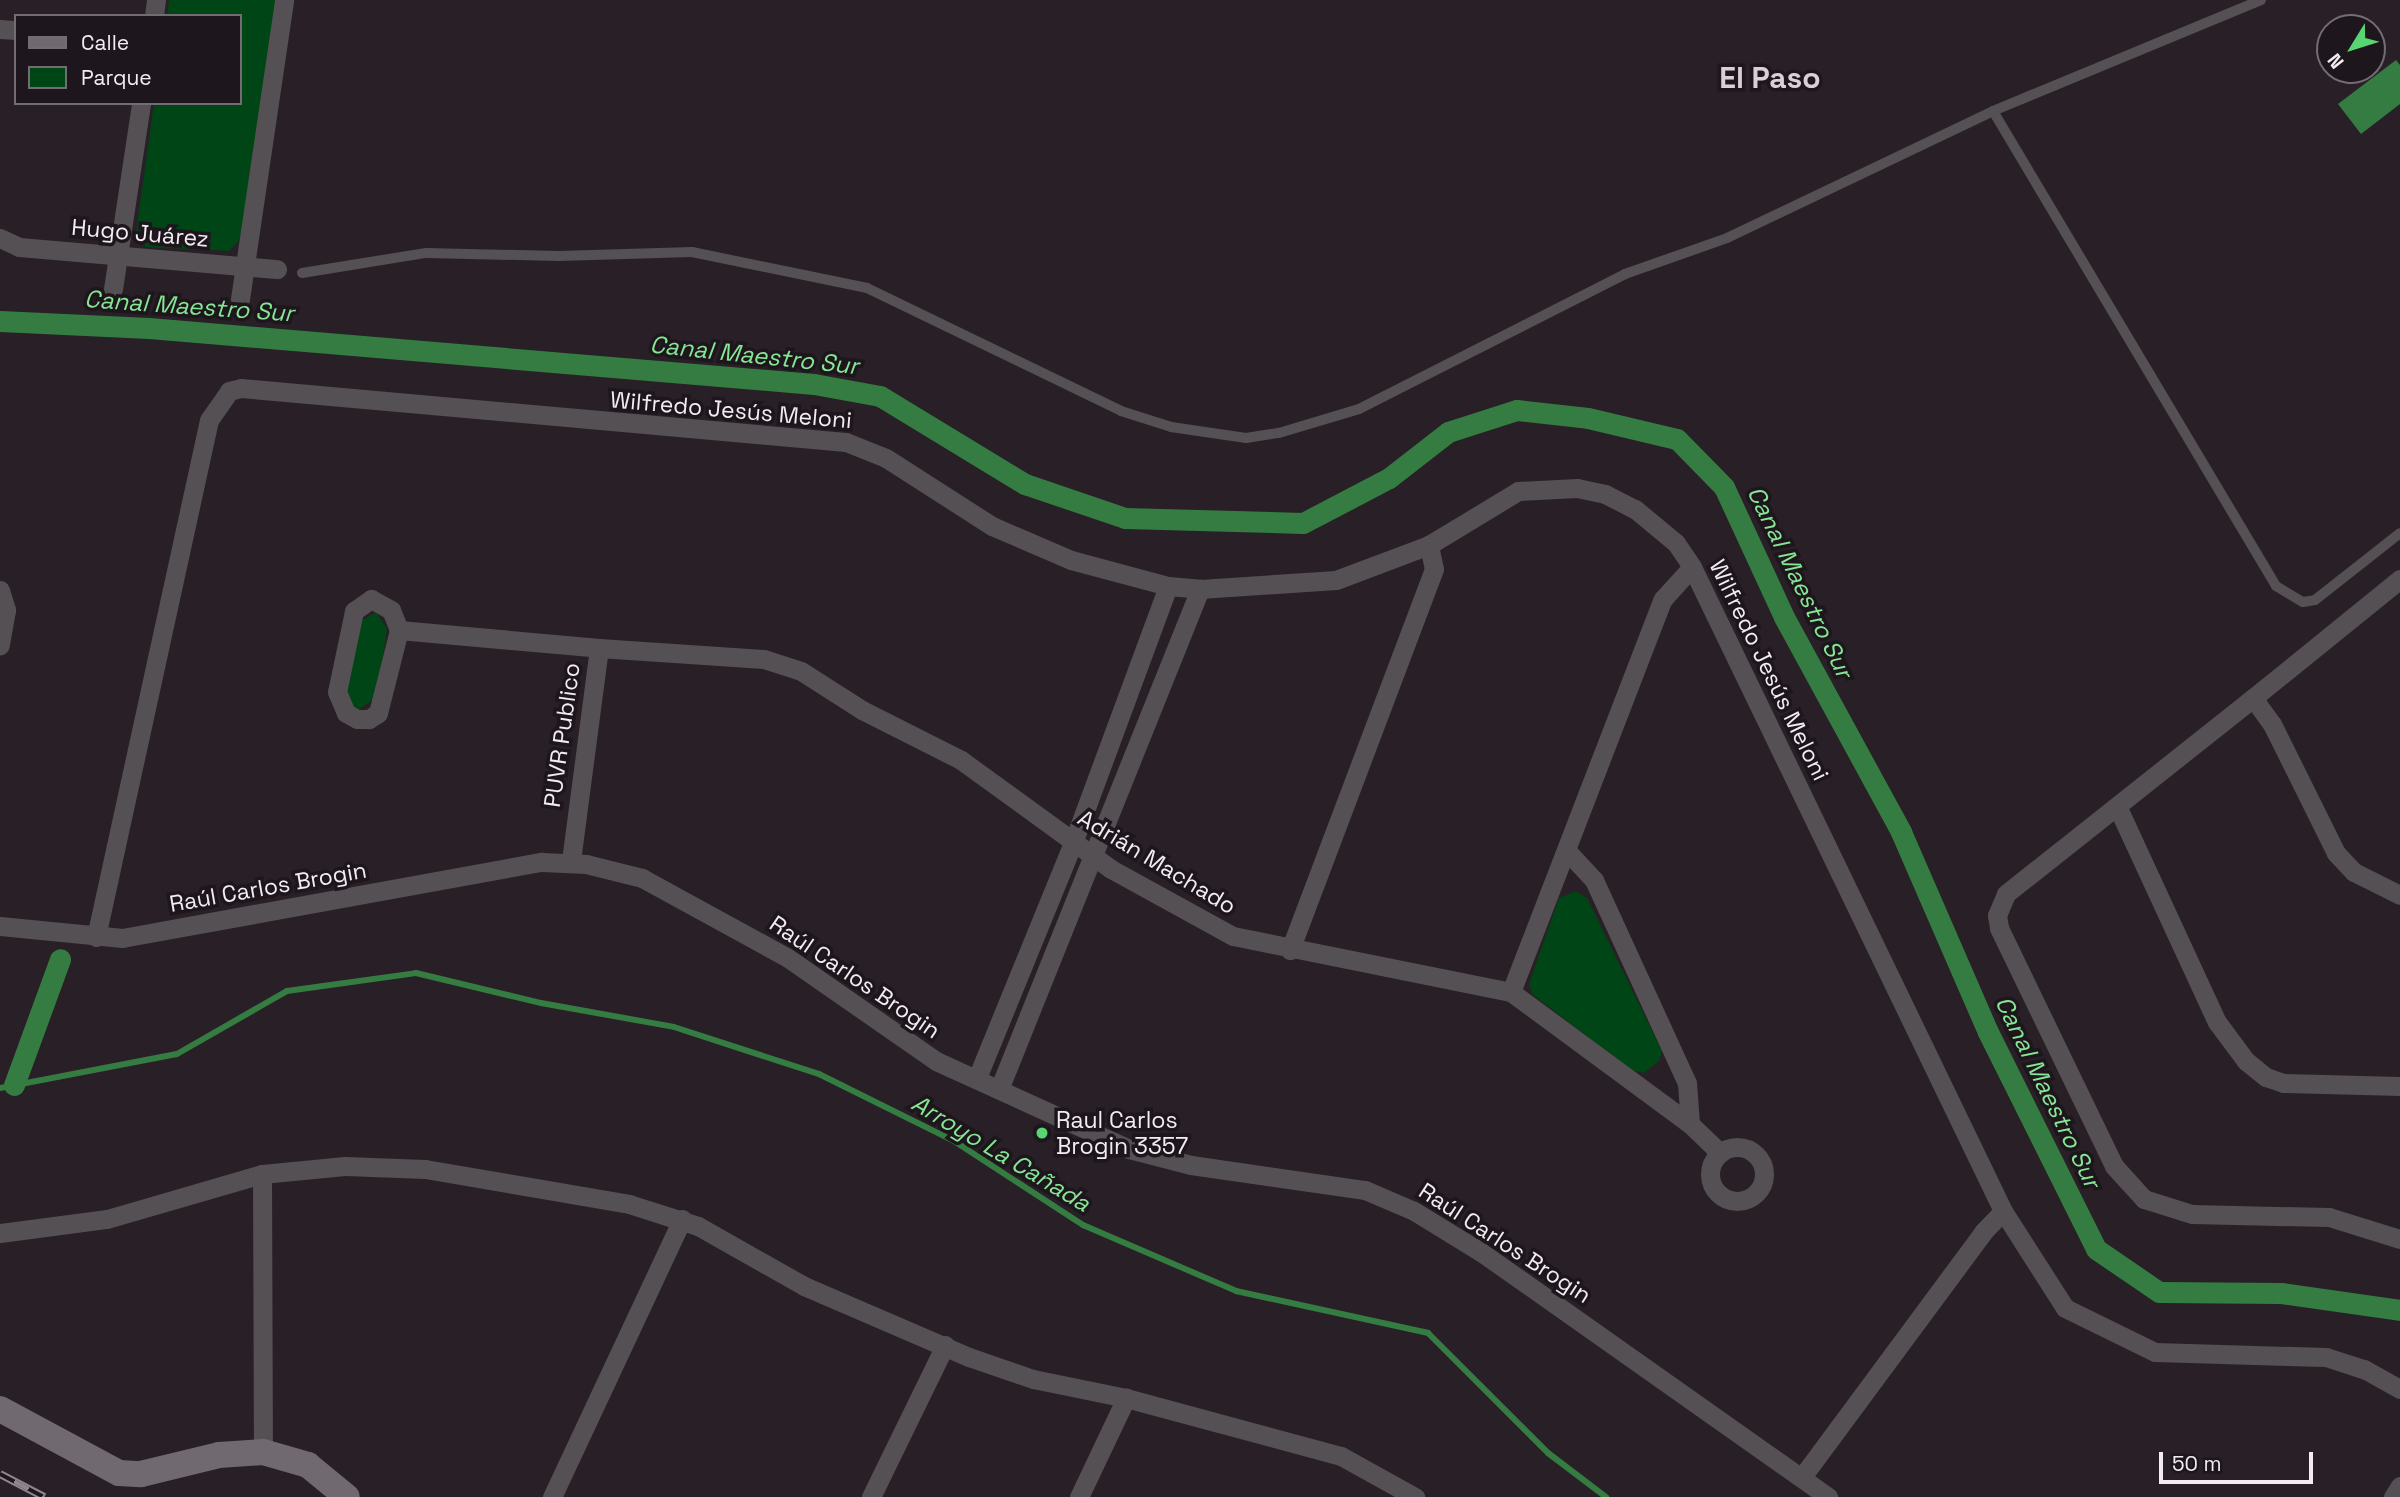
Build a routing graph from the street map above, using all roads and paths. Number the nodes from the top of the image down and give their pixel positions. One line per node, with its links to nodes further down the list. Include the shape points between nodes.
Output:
1 (284, 0): 7 (street)
2 (2261, 0): 4 (lane)
3 (141, 105): 6 (street)
4 (1993, 111): 9 (lane, via 1727,238 1625,274 1359,409 1246,438 1184,430 1121,411 867,288 692,251 559,256 426,253); 12 (lane, via 2276,586 2303,602 2315,600)
5 (0, 238): 6 (street, Hugo Juárez, via 19,247)
6 (118, 256): 7 (street, Hugo Juárez); 10 (street)
7 (244, 266): 8 (street, Hugo Juárez); 11 (street)
8 (277, 269)
9 (302, 273)
10 (113, 289)
11 (240, 299)
12 (2400, 533)
13 (1429, 545): 14 (street, Wilfredo Jesús Meloni, via 1518,491 1553,486 1605,494 1635,509 1676,543); 17 (street, Wilfredo Jesús Meloni, via 1311,585); 31 (street, via 1434,569)
14 (1692, 567): 25 (street, via 1663,598); 39 (street, Wilfredo Jesús Meloni)
15 (2400, 579): 22 (street)
16 (1168, 586): 17 (street, Wilfredo Jesús Meloni); 24 (street); 30 (street, Wilfredo Jesús Meloni, via 1092,568 992,526 886,458 846,442 241,388 222,397 209,420)
17 (1200, 589): 26 (street)
18 (0, 590): 20 (street, via 6,610)
19 (399, 630): 19 (street, via 385,603 371,599 354,611 337,692 346,713 369,719 378,713); 21 (street, PUVR Publico)
20 (0, 645)
21 (599, 648): 24 (street, Adrián Machado, via 764,659 802,671 862,710 961,760); 27 (street, PUVR Publico)
22 (2253, 698): 23 (street); 28 (street, via 2272,724 2336,853 2354,872)
23 (2118, 808): 34 (street, via 2217,1022 2246,1061 2266,1077 2283,1083); 42 (street, via 2006,894 1997,915 1999,928 2114,1166 2144,1199 2168,1209 2192,1214 2329,1217)
24 (1073, 843): 26 (street, Adrián Machado); 33 (street)
25 (1566, 850): 32 (street); 36 (street, via 1594,880 1687,1083)
26 (1093, 857): 31 (street, Adrián Machado, via 1210,926); 35 (street)
27 (571, 861): 30 (street, Raúl Carlos Brogin, via 542,862 122,938); 33 (street, Raúl Carlos Brogin, via 642,878 692,902 788,958 917,1051)
28 (2400, 895)
29 (0, 926): 30 (street, Raúl Carlos Brogin)
30 (96, 937)
31 (1290, 950): 32 (street, Adrián Machado)
32 (1511, 992): 36 (street, Adrián Machado)
33 (977, 1078): 35 (street, Raúl Carlos Brogin)
34 (2400, 1086)
35 (1000, 1087): 50 (street, Raúl Carlos Brogin, via 1161,1159 1346,1186 1387,1197 1481,1252)
36 (1690, 1124): 37 (street, Adrián Machado)
37 (1720, 1153)
38 (262, 1174): 40 (street, via 345,1166 425,1168 629,1204); 41 (street, via 107,1219); 48 (street)
39 (2003, 1211): 44 (street, Wilfredo Jesús Meloni, via 2066,1308 2137,1346 2173,1355 2326,1357 2364,1369); 50 (street)
40 (682, 1219): 43 (street, via 804,1286); 53 (street)
41 (0, 1233)
42 (2400, 1239)
43 (944, 1345): 46 (street, via 1033,1379); 54 (street)
44 (2400, 1388)
45 (0, 1390): 49 (main road, via 102,1447)
46 (1126, 1398): 55 (street); 56 (street, via 1341,1456)
47 (0, 1409): 49 (main road, via 120,1473 141,1474)
48 (263, 1452): 49 (main road); 52 (main road, via 308,1465)
49 (168, 1466)
50 (1801, 1477): 57 (street, Raúl Carlos Brogin)
51 (2400, 1486): 58 (street)
52 (347, 1497)
53 (552, 1497)
54 (872, 1497)
55 (1079, 1497)
56 (1415, 1497)
57 (1828, 1497)
58 (2393, 1497)

